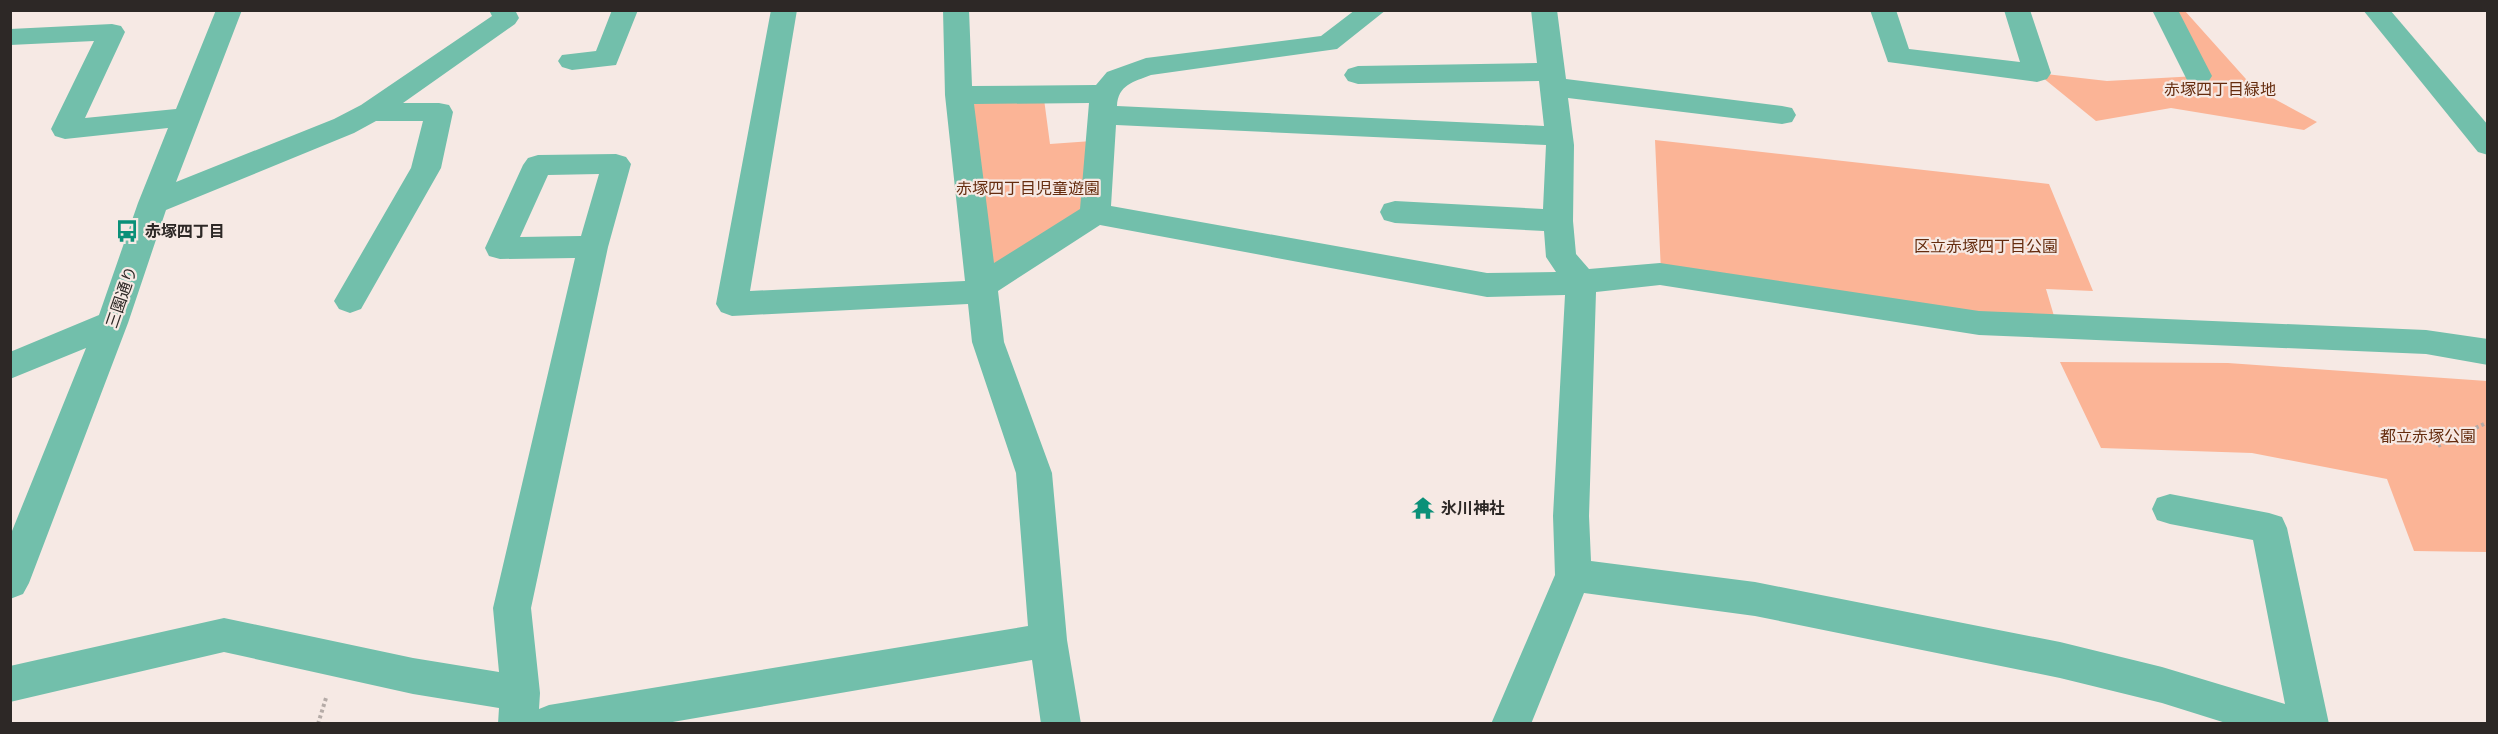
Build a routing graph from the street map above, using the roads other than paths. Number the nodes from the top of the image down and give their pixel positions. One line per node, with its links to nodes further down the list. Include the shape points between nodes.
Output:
1 (229, 10): 22 (street, 三園通り)
2 (502, 10): 20 (street, via 506,18)
3 (625, 10): 14 (street, via 606,59)
4 (784, 10): 31 (street, via 732,304)
5 (956, 10): 18 (street)
6 (1373, 10): 12 (street)
7 (1544, 10): 17 (street)
8 (1883, 10): 9 (street, via 1898,56 2037,73)
9 (2017, 10)
10 (2165, 10): 16 (street)
11 (2376, 10): 24 (street)
12 (1338, 22): 19 (street, via 1328,43 1146,66 1117,78)
13 (10, 37): 22 (street, via 112,32 65,129)
14 (572, 61)
15 (1358, 75): 17 (street)
16 (2198, 76)
17 (1553, 80): 21 (street); 23 (street)
18 (959, 95): 19 (street); 31 (street)
19 (1104, 105): 23 (street); 27 (street)
20 (371, 112): 25 (street); 32 (street, via 439,112 426,168)
21 (1782, 114)
22 (187, 117): 25 (street, 三園通り)
23 (1559, 136): 28 (street)
24 (2487, 145)
25 (153, 203): 33 (street, 三園通り)
26 (1395, 212): 28 (street)
27 (1095, 214): 30 (street, via 1487,285); 31 (street)
28 (1558, 222): 30 (street, via 1561,257)
29 (592, 247): 41 (street, via 512,608)
30 (1581, 281): 34 (street, via 1660,274 1979,324 2426,342); 37 (street, via 1571,516)
31 (982, 289): 39 (street, via 988,342 1034,473)
32 (350, 300)
33 (112, 323): 35 (street); 38 (street, 三園通り)
34 (2487, 352)
35 (10, 366)
36 (2170, 509): 46 (street, via 2269,528)
37 (1573, 575): 44 (street); 45 (street, via 1755,599 2060,660)
38 (10, 583)
39 (1048, 640): 42 (street); 43 (street)
40 (10, 684): 41 (street, via 224,635 414,676)
41 (519, 708)
42 (549, 723)
43 (1061, 723)
44 (1511, 723)
45 (2291, 723)
46 (2308, 723)

